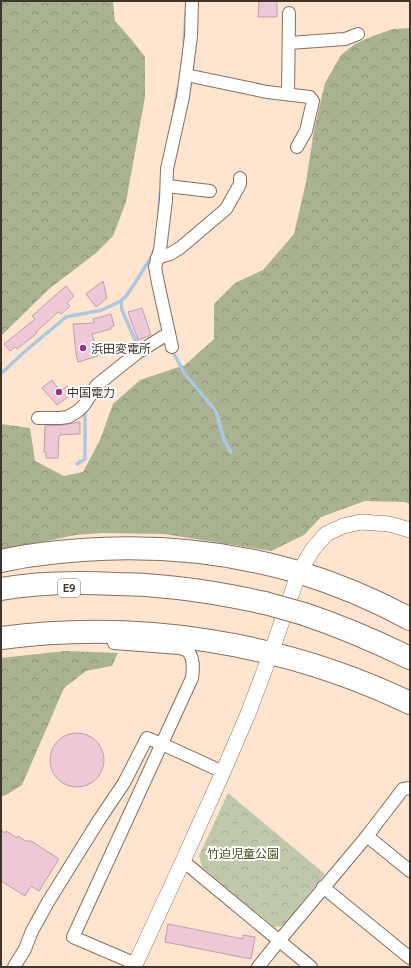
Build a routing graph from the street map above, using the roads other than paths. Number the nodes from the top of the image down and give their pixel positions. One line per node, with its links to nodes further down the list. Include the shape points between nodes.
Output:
1 (192, 1): 5 (street)
2 (289, 13): 4 (street)
3 (358, 34): 4 (street, via 345,39)
4 (289, 43): 6 (street)
5 (186, 75): 6 (street); 9 (street, via 167,169)
6 (288, 94): 7 (street, via 310,96 313,101 306,131)
7 (297, 147)
8 (240, 178): 11 (street, via 240,184 226,209 180,248)
9 (167, 186): 10 (street); 11 (street)
10 (210, 191)
11 (157, 258): 12 (street, via 158,283)
12 (169, 333): 13 (street); 14 (street, via 137,353 96,385 78,411 60,418)
13 (172, 347)
14 (38, 418)
15 (410, 530): 17 (street, via 389,524 361,522 343,526 326,534)
16 (1, 561): 17 (highway, via 58,552 145,549 231,557)
17 (299, 572): 21 (highway, via 352,591); 24 (street)
18 (138, 585): 19 (highway, E9, via 92,582); 20 (highway, E9, via 68,588); 25 (highway, E9, bridge, via 199,591 265,602 342,627)
19 (1, 588)
20 (1, 597)
21 (410, 619)
22 (1, 638): 24 (highway, via 29,634 114,632 196,638)
23 (1, 649): 27 (street, via 67,642 115,643 186,650 193,663 192,678)
24 (271, 653): 26 (highway, via 334,672); 28 (street)
25 (410, 658)
26 (410, 703)
27 (162, 744): 28 (street); 36 (street, via 74,937); 37 (street, via 147,738 124,783 48,902)
28 (223, 772): 31 (street)
29 (410, 788): 30 (street, via 403,788)
30 (367, 836): 32 (street); 33 (street)
31 (183, 861): 34 (street); 36 (street)
32 (410, 871)
33 (323, 887): 34 (street); 35 (street)
34 (279, 941): 38 (street); 39 (street)
35 (410, 958)
36 (135, 965)
37 (14, 967)
38 (258, 967)
39 (311, 967)

